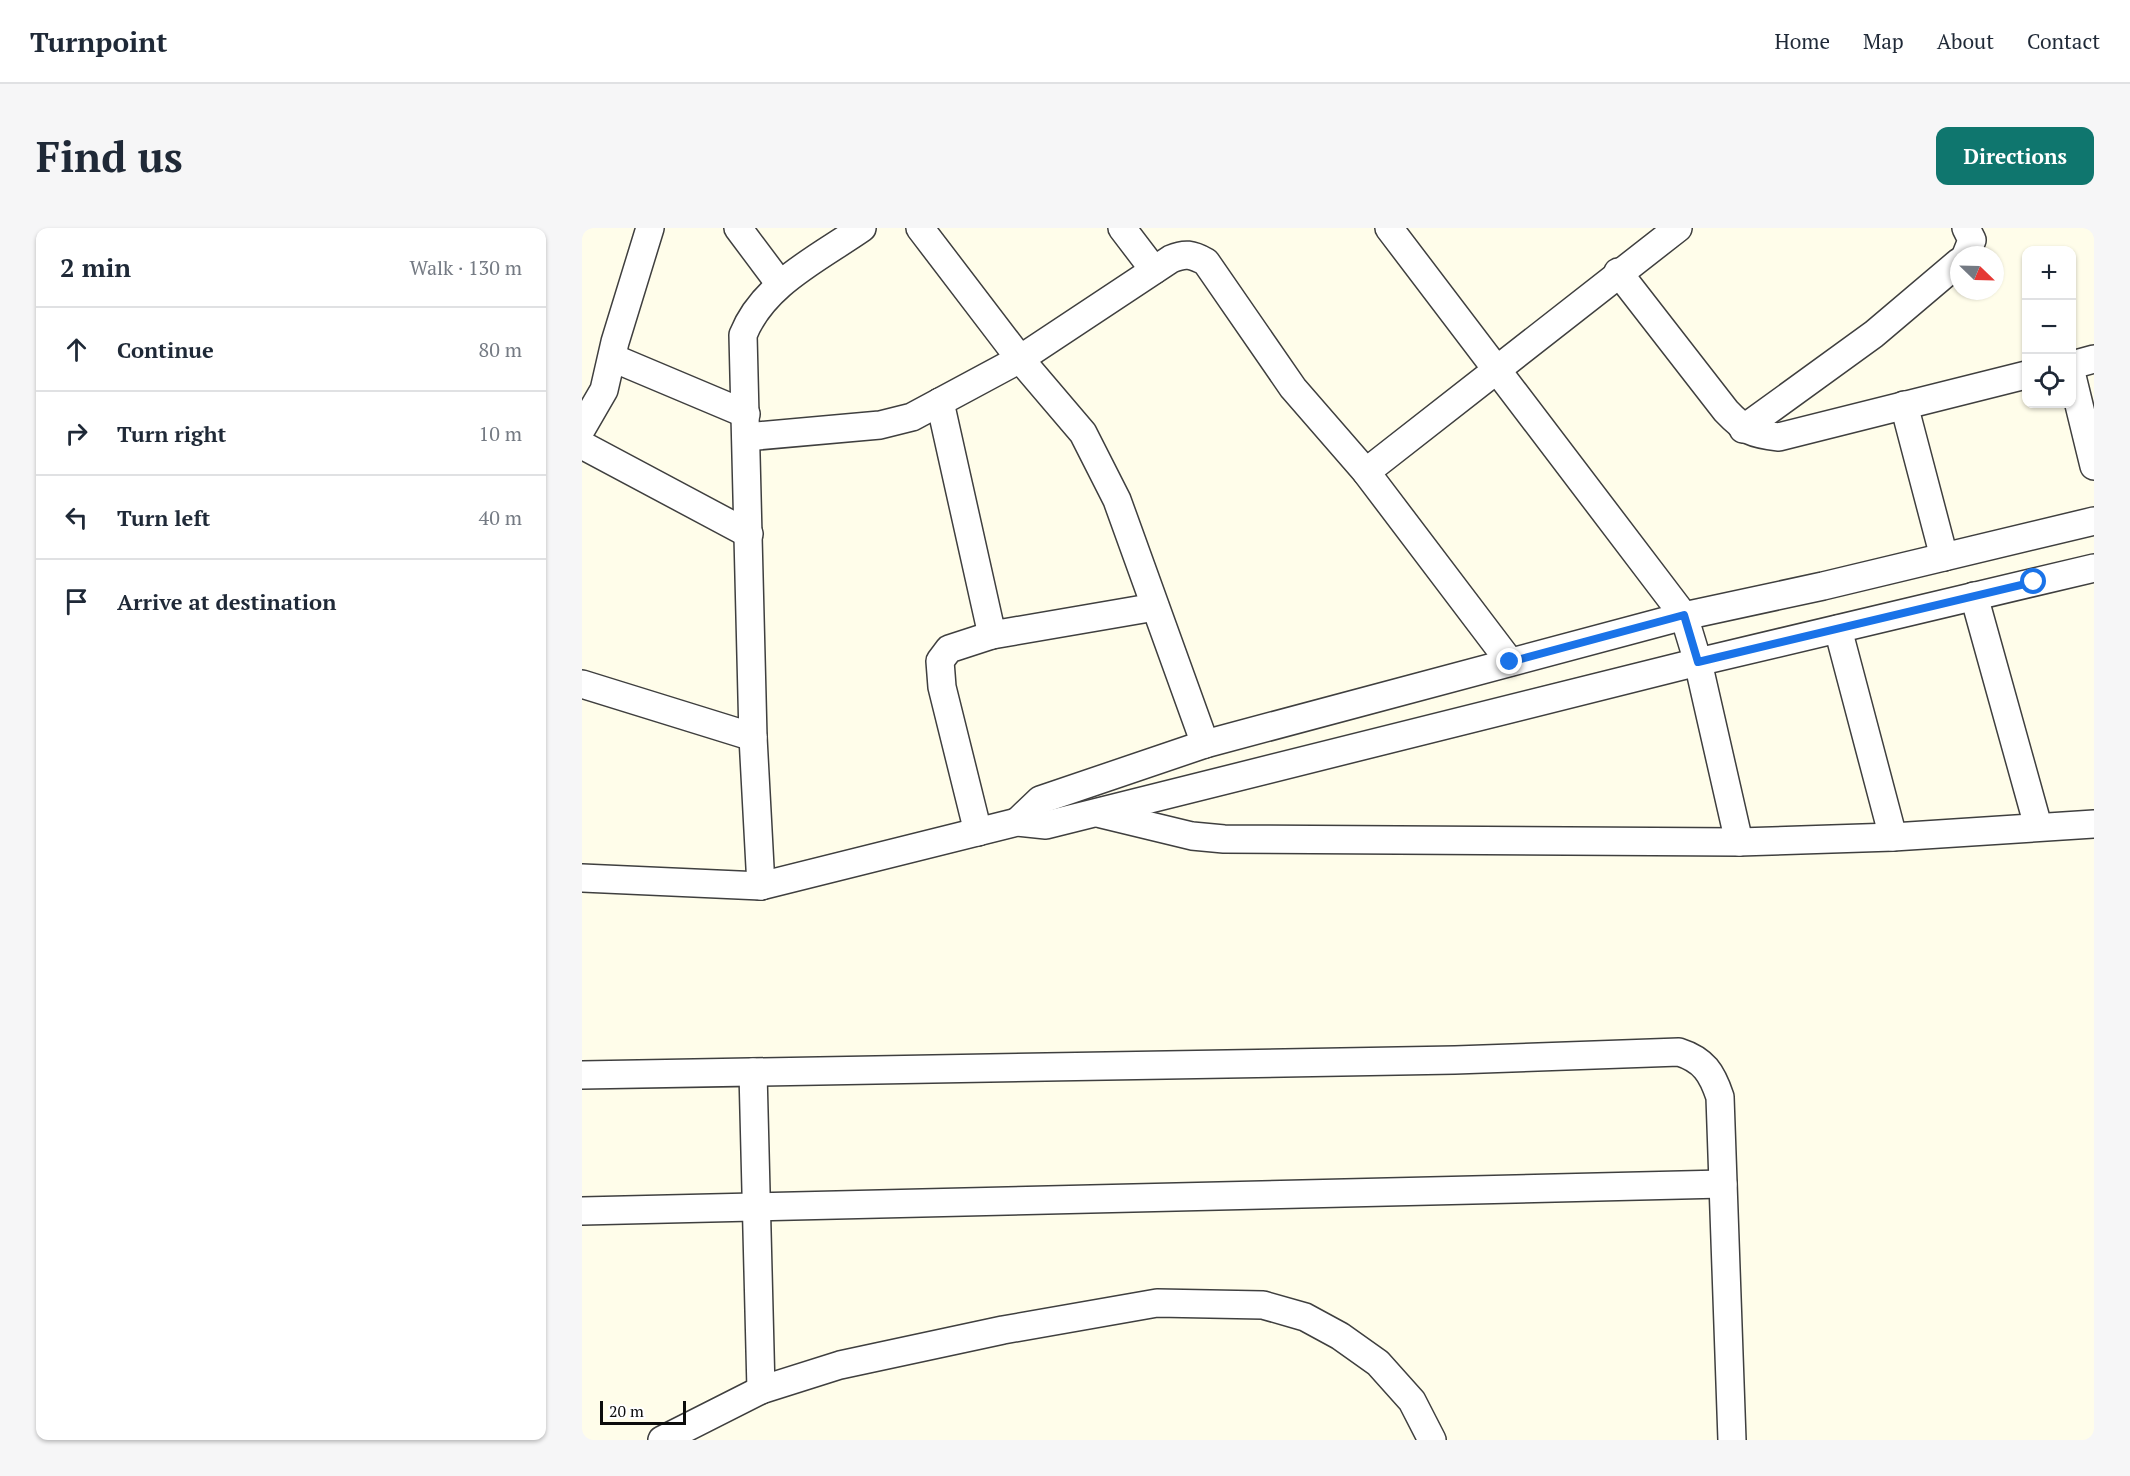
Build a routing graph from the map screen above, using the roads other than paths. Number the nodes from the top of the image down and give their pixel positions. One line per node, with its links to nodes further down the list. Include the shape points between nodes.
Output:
1 (650, 228): 14 (street)
2 (738, 228): 13 (street)
3 (862, 228): 13 (street)
4 (920, 228): 15 (street)
5 (1122, 228): 10 (street)
6 (1389, 228): 18 (street)
7 (1678, 228): 12 (street)
8 (1966, 228): 9 (street, via 1972,240)
9 (1970, 246)
10 (1154, 270): 15 (street); 28 (street, via 1184,254 1206,262 1293,388)
11 (1950, 270): 25 (street, via 1874,334)
12 (1618, 272): 18 (street); 25 (street)
13 (780, 284): 23 (street, via 759,305 743,335)
14 (613, 358): 23 (street); 24 (street, via 604,390)
15 (1020, 358): 21 (street); 34 (street, via 1083,433 1117,500)
16 (2094, 359): 17 (street)
17 (2076, 363)
18 (1496, 369): 28 (street); 35 (street)
19 (2022, 376): 22 (street)
20 (2076, 392): 27 (street)
21 (940, 402): 23 (street, via 912,417 880,425); 37 (street)
22 (1904, 405): 25 (street, via 1779,437 1756,435); 31 (street)
23 (746, 426): 30 (street)
24 (582, 428)
25 (1743, 429)
26 (582, 445): 30 (street)
27 (2094, 466)
28 (1366, 472): 38 (street)
29 (2094, 521): 31 (street)
30 (749, 534): 41 (street)
31 (1944, 557): 35 (street)
32 (2094, 568): 33 (street)
33 (1974, 596): 36 (street); 46 (street)
34 (1155, 607): 37 (street); 42 (street)
35 (1684, 615): 38 (street); 39 (street)
36 (1838, 629): 39 (street); 48 (street)
37 (992, 635): 47 (street, via 949,649 940,661 942,687)
38 (1510, 662): 42 (street)
39 (1698, 662): 43 (street); 49 (street)
40 (582, 684): 41 (street)
41 (753, 737): 51 (street)
42 (1205, 744): 44 (street, via 1040,800)
43 (1097, 813): 44 (street, via 1046,825); 49 (street, via 1192,836 1224,839)
44 (1017, 822): 47 (street)
45 (2094, 824): 46 (street)
46 (2038, 826): 48 (street)
47 (978, 831): 51 (street)
48 (1893, 837): 49 (street)
49 (1739, 842)
50 (582, 878): 51 (street)
51 (761, 886)
52 (753, 1072): 53 (street); 54 (street, via 1678,1052 1705,1065 1720,1097); 55 (street)
53 (582, 1076)
54 (1723, 1184): 55 (street); 60 (street)
55 (754, 1209): 56 (street); 57 (street)
56 (582, 1211)
57 (761, 1390): 58 (street); 59 (street, via 840,1365 1146,1305 1263,1305 1305,1317 1378,1363 1412,1401)
58 (662, 1440)
59 (1432, 1440)
60 (1732, 1440)

